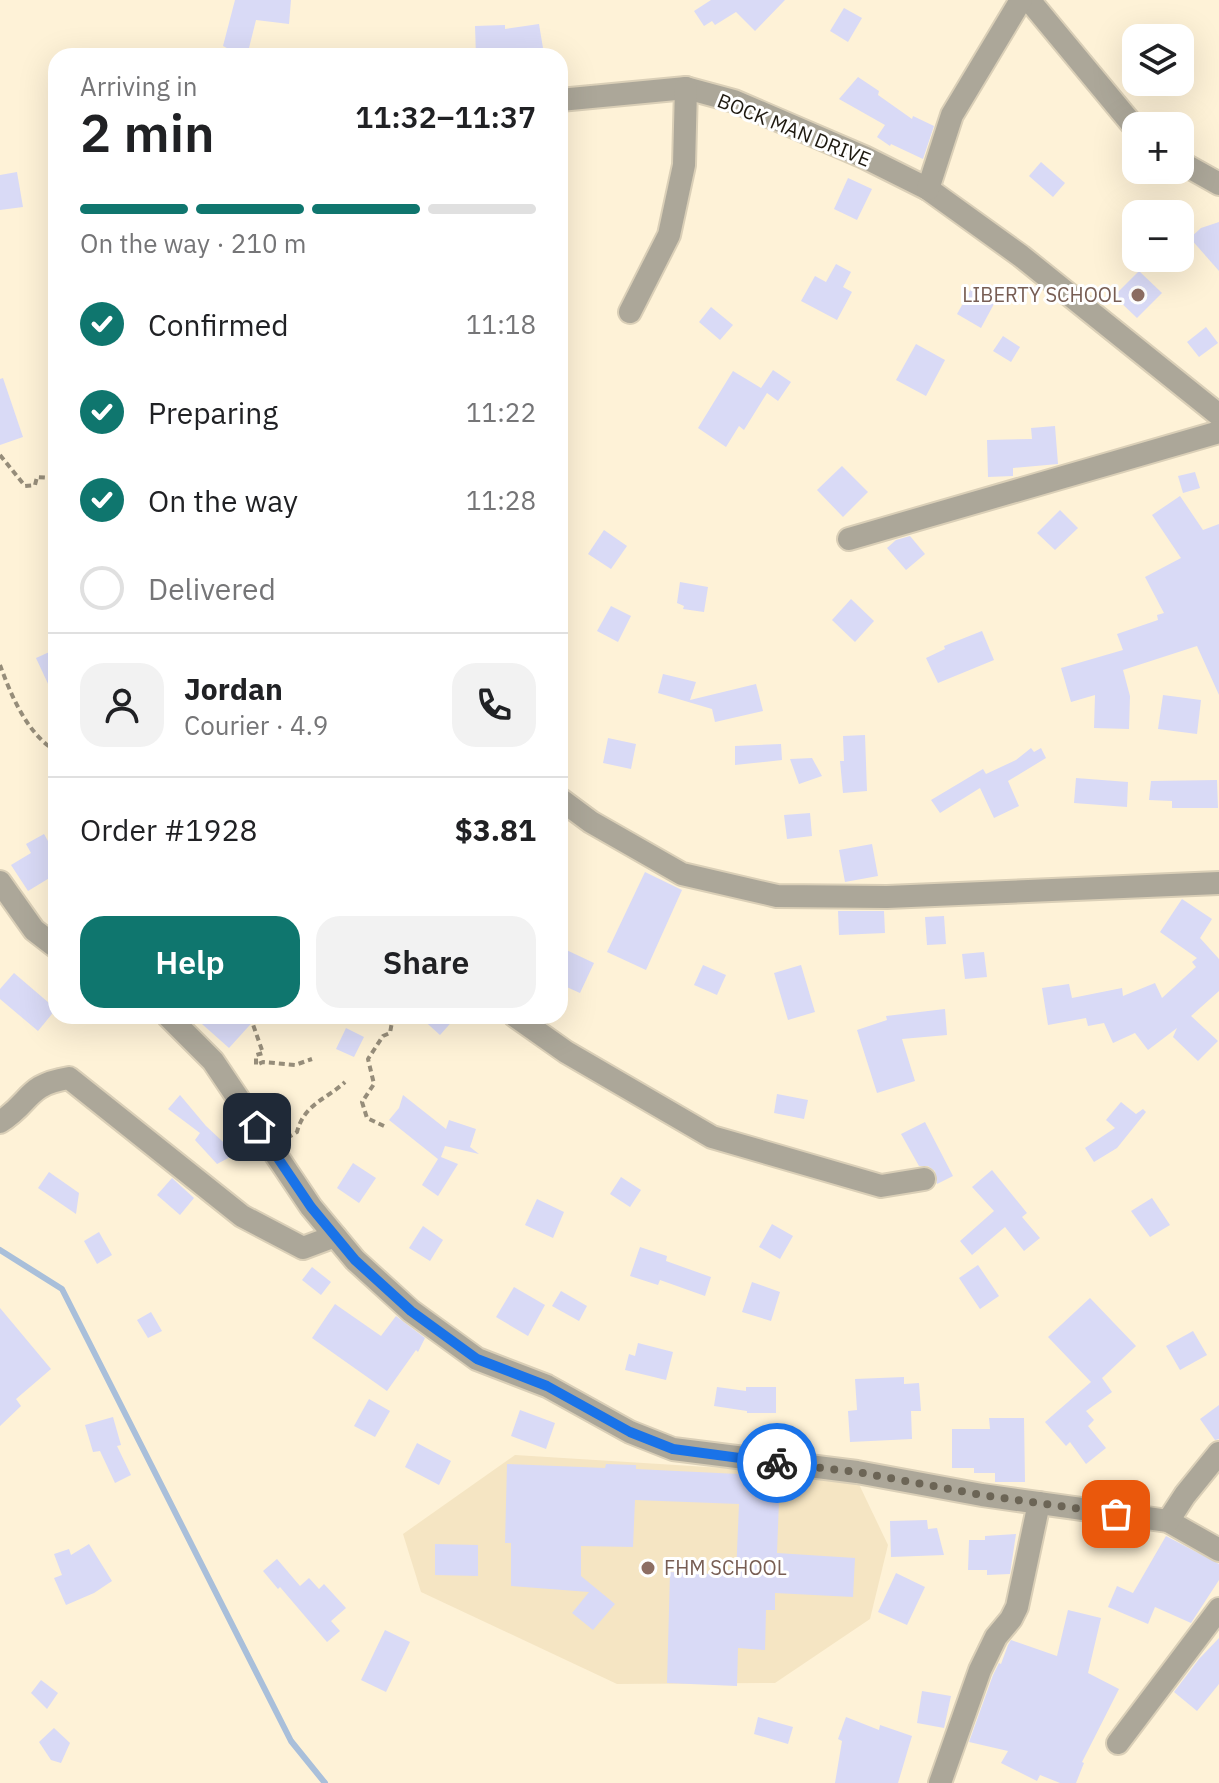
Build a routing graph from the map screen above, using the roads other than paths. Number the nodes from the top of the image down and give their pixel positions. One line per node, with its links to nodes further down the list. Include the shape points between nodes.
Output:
1 (1021, 0): 8 (street, via 952,115)
2 (1029, 0): 5 (street)
3 (686, 88): 4 (street, BOCK MAN DRIVE); 8 (street, BOCK MAN DRIVE, via 734,101); 9 (street, via 684,165 669,235)
4 (568, 99)
5 (1122, 112)
6 (1194, 170): 7 (street)
7 (1219, 184)
8 (928, 189): 10 (street, BOCK MAN DRIVE, via 1021,256)
9 (630, 312)
10 (1219, 415)
11 (1219, 432): 12 (street)
12 (849, 539)
13 (568, 805): 15 (street, via 682,874 777,896 887,897)
14 (0, 882): 16 (street, via 34,930)
15 (1219, 883)
16 (48, 941)
17 (176, 1024): 21 (street, via 213,1061)
18 (526, 1024): 20 (street, via 712,1137 881,1186)
19 (0, 1122): 21 (street, via 46,1081 69,1078 242,1216 303,1248)
20 (924, 1179)
21 (335, 1236): 23 (street, via 411,1311 477,1359 547,1386 630,1432 673,1449 857,1472)
22 (1219, 1453): 24 (street)
23 (1039, 1503): 24 (street); 28 (street, via 1017,1607 980,1670)
24 (1168, 1521): 25 (street)
25 (1219, 1550)
26 (1219, 1609): 27 (street)
27 (1118, 1743)
28 (940, 1783)

